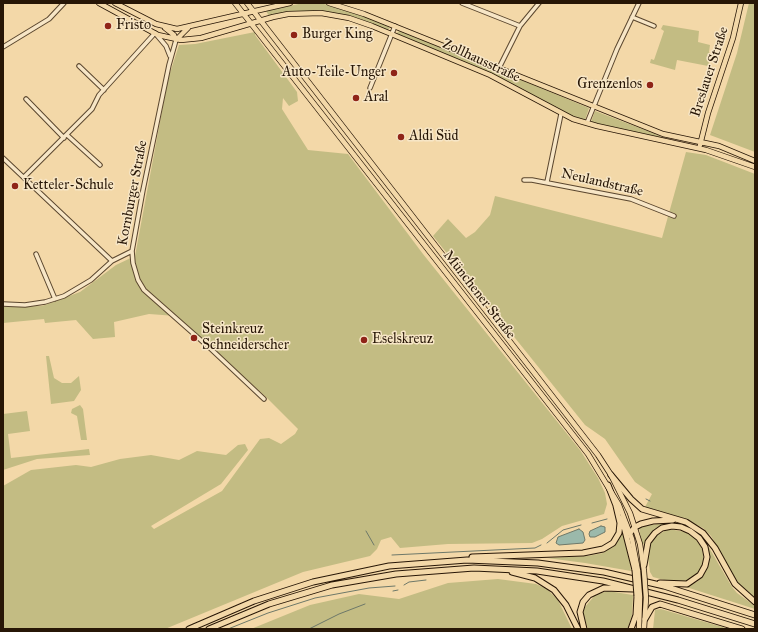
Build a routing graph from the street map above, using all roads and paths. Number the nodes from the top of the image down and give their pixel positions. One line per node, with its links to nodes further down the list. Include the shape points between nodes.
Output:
1 (64, 3): 27 (street, via 49,19)
2 (99, 3): 16 (main road)
3 (115, 3): 14 (main road)
4 (235, 3): 13 (main road, Münchener Straße)
5 (246, 3): 12 (main road, Münchener Straße)
6 (290, 3): 12 (main road)
7 (329, 3): 19 (main road, Zollhausstraße)
8 (462, 3): 20 (street)
9 (540, 3): 20 (street)
10 (639, 3): 15 (street)
11 (742, 3): 39 (main road, Breslauer Straße)
12 (253, 11): 13 (main road); 17 (main road, Münchener Straße)
13 (243, 13): 18 (main road, Münchener Straße); 23 (main road)
14 (139, 16): 16 (main road, via 139,20); 22 (main road)
15 (632, 17): 21 (street); 34 (street)
16 (132, 20): 24 (main road)
17 (260, 21): 18 (main road, Zollhausstraße); 25 (main road, Zollhausstraße, via 288,14 326,14 353,19); 55 (main road, Münchener Straße, via 582,434)
18 (252, 24): 26 (main road, Zollhausstraße, via 201,38); 56 (main road, Münchener Straße, via 562,419)
19 (395, 26): 25 (street); 30 (main road, Zollhausstraße)
20 (520, 26): 30 (street)
21 (654, 26)
22 (164, 27): 23 (main road); 26 (main road)
23 (190, 27): 26 (main road)
24 (155, 33): 26 (main road); 28 (street, via 167,47); 32 (street)
25 (392, 34): 31 (street); 35 (main road, Zollhausstraße, via 496,78)
26 (176, 40): 28 (street, Kornburger Straße)
27 (3, 47)
28 (171, 57): 49 (street, Kornburger Straße)
29 (79, 66): 32 (street)
30 (499, 68): 34 (main road, Zollhausstraße)
31 (370, 88)
32 (104, 90): 37 (street, via 92,109)
33 (26, 99): 37 (street)
34 (593, 107): 36 (street); 38 (main road, Zollhausstraße)
35 (561, 114): 36 (main road, Zollhausstraße); 47 (street, Neulandstraße)
36 (587, 123): 38 (main road, Zollhausstraße)
37 (65, 137): 43 (street); 45 (street)
38 (671, 139): 39 (main road, Zollhausstraße); 40 (main road, Zollhausstraße)
39 (700, 142): 40 (main road, Breslauer Straße); 42 (main road, Zollhausstraße, via 726,149)
40 (699, 148): 44 (main road, Zollhausstraße)
41 (4, 160): 45 (street)
42 (755, 162)
43 (100, 165)
44 (755, 167)
45 (24, 177): 51 (street)
46 (524, 180): 47 (street, Neulandstraße)
47 (546, 182): 48 (street, Neulandstraße, via 631,199)
48 (674, 216)
49 (132, 251): 51 (street); 54 (street, Kornburger Straße, via 135,272 144,290)
50 (36, 254): 52 (street)
51 (112, 261): 52 (street, via 82,286)
52 (54, 299): 53 (street, via 25,305)
53 (3, 304)
54 (264, 399)
55 (611, 475): 58 (highway, via 642,508); 59 (main road, Münchener Straße)
56 (608, 484): 57 (highway)
57 (621, 516): 60 (main road); 61 (highway, via 620,530 615,540 607,548 598,551 482,556); 64 (highway)
58 (678, 520): 59 (highway, via 653,521); 68 (highway, via 697,528 708,537 735,584)
59 (635, 527): 60 (highway); 62 (main road, Münchener Straße)
60 (630, 533): 64 (main road)
61 (454, 560): 65 (highway, via 558,565); 72 (highway, via 343,574 281,591 234,608)
62 (644, 568): 65 (highway, via 646,545 658,530 667,526 677,526 690,531 705,547 706,563 694,580 680,585); 70 (main road, Münchener Straße, bridge)
63 (501, 569): 66 (highway, via 572,575); 73 (highway, via 452,569 394,574 349,582 306,592 249,611); 74 (highway, via 535,578 550,586 566,605)
64 (636, 570): 67 (highway, bridge)
65 (652, 583): 69 (highway)
66 (638, 589): 71 (highway); 75 (highway, via 607,587 592,592 581,609 580,618)
67 (638, 596): 76 (highway); 77 (main road)
68 (755, 602)
69 (755, 615)
70 (646, 619): 78 (main road, Münchener Straße); 79 (highway, via 652,607 662,605)
71 (755, 624)
72 (189, 629)
73 (208, 629)
74 (578, 629)
75 (584, 629)
76 (632, 629)
77 (639, 629)
78 (644, 629)
79 (742, 629)

